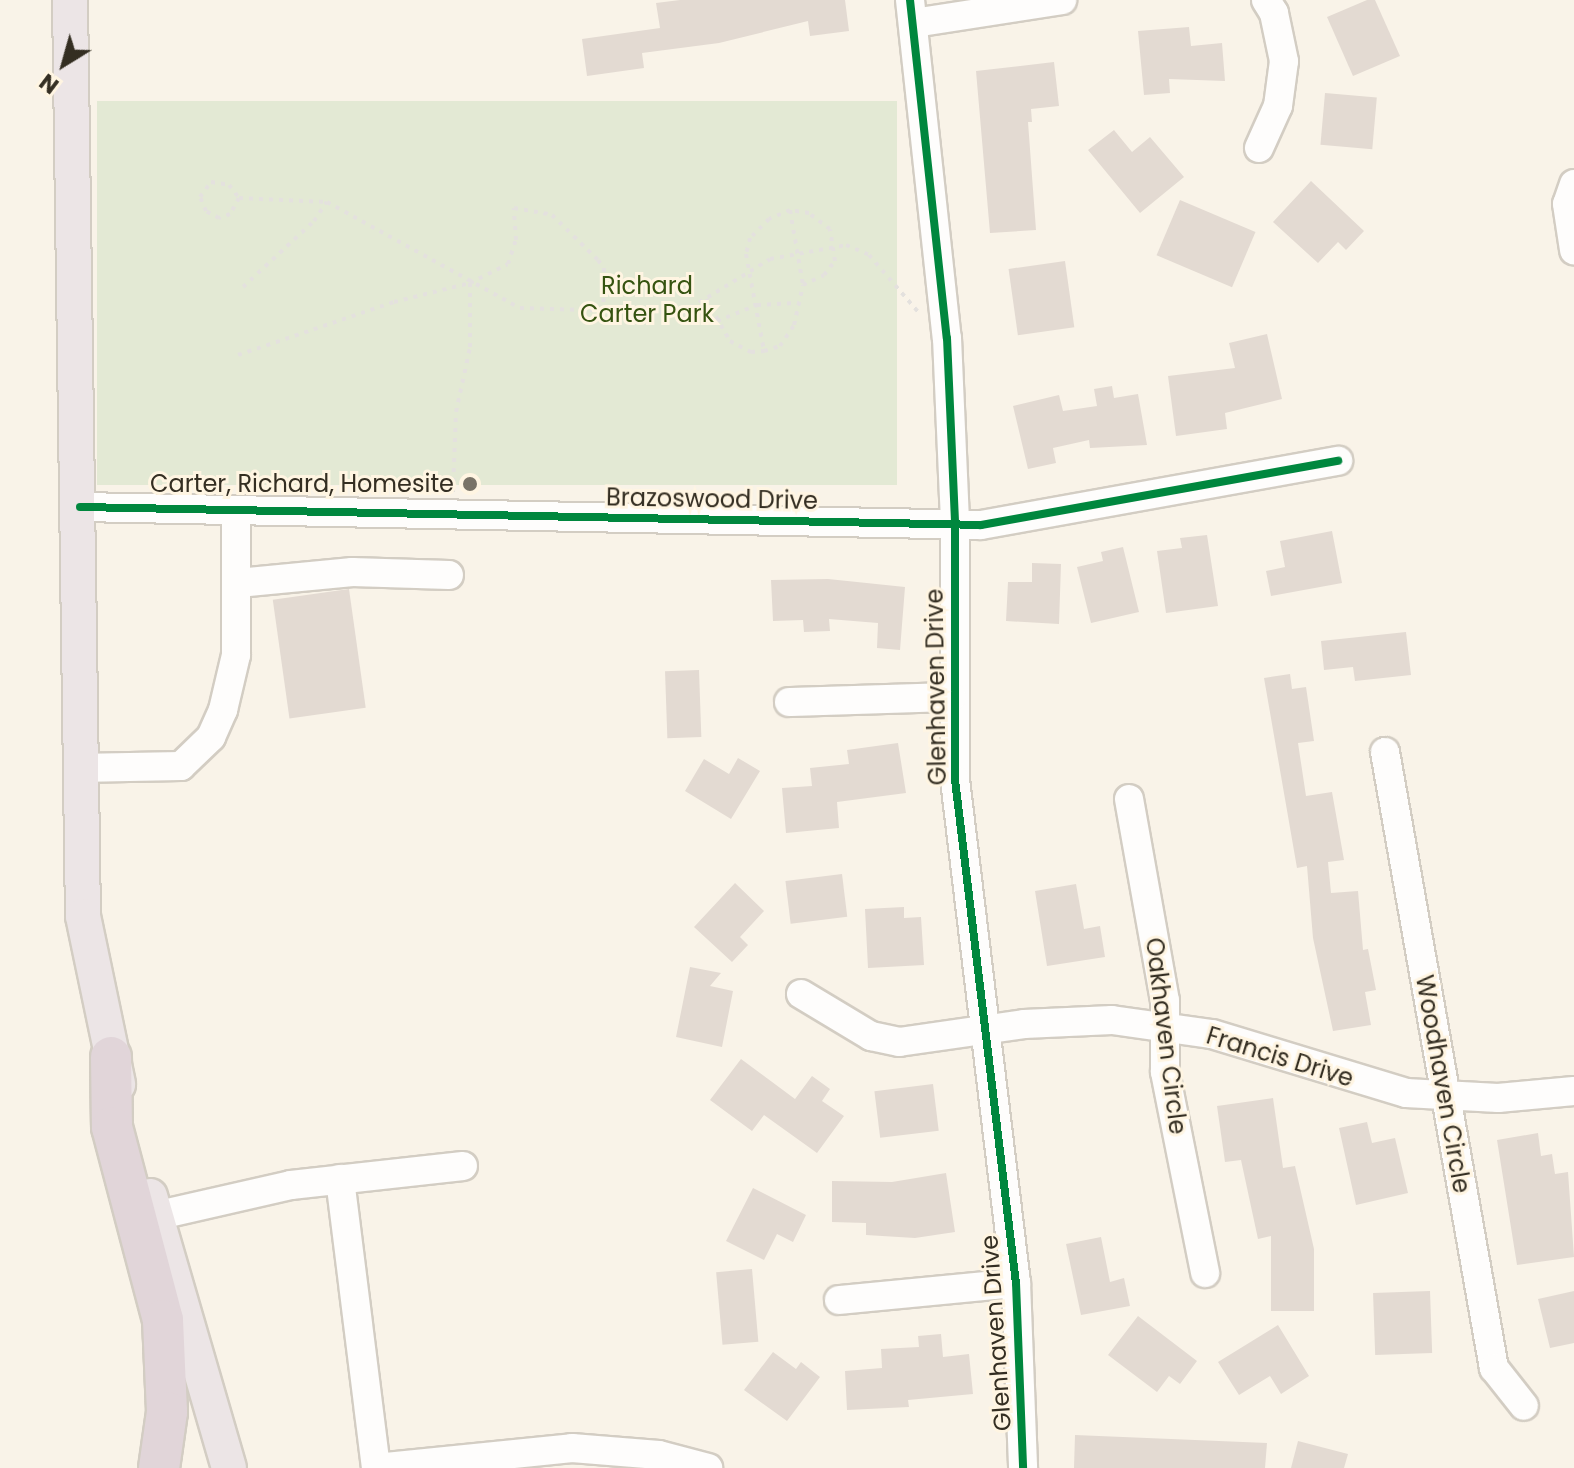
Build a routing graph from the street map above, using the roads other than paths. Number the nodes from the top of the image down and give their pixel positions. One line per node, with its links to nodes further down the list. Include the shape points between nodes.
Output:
1 (70, 0): 9 (main road)
2 (1062, 0): 4 (street)
3 (1266, 0): 5 (street, via 1284,61 1278,106)
4 (912, 12): 11 (street, Glenhaven Drive, via 947,338)
5 (1259, 148)
6 (1573, 185): 7 (street, via 1567,204)
7 (1574, 250)
8 (1338, 461): 11 (street, Brazoswood Drive, via 1013,523)
9 (80, 507): 10 (street, Brazoswood Drive); 17 (main road)
10 (236, 510): 11 (street, Brazoswood Drive); 13 (street)
11 (955, 524): 14 (street, Glenhaven Drive)
12 (449, 575): 13 (street, via 352,572)
13 (238, 583): 17 (street, via 233,679 199,753 181,766)
14 (952, 697): 15 (street); 21 (street, Glenhaven Drive, via 955,780)
15 (789, 702)
16 (1385, 752): 24 (street, Woodhaven Circle)
17 (78, 768): 22 (main road, via 83,916)
18 (1129, 799): 20 (street, Oakhaven Circle, via 1165,1001)
19 (801, 994): 21 (street, Francis Drive, via 871,1036 899,1042)
20 (1162, 1025): 21 (street, Francis Drive, via 1057,1021); 24 (street, Francis Drive, via 1212,1034 1406,1093); 28 (street, Oakhaven Circle, via 1165,1072)
21 (986, 1032): 29 (street, Glenhaven Drive)
22 (111, 1057): 27 (main road); 33 (highway, via 112,1127 163,1320 168,1398)
23 (1574, 1091): 24 (street, Francis Drive, via 1498,1098)
24 (1444, 1095): 31 (street, Woodhaven Circle, via 1494,1368)
25 (463, 1166): 26 (street)
26 (340, 1179): 27 (street); 32 (street, via 376,1468)
27 (155, 1216): 34 (main road)
28 (1205, 1273)
29 (1016, 1283): 30 (street); 36 (street, Glenhaven Drive)
30 (839, 1300)
31 (1524, 1406)
32 (573, 1458): 35 (street, via 659,1455)
33 (159, 1468)
34 (229, 1468)
35 (708, 1468)
36 (1023, 1468)

